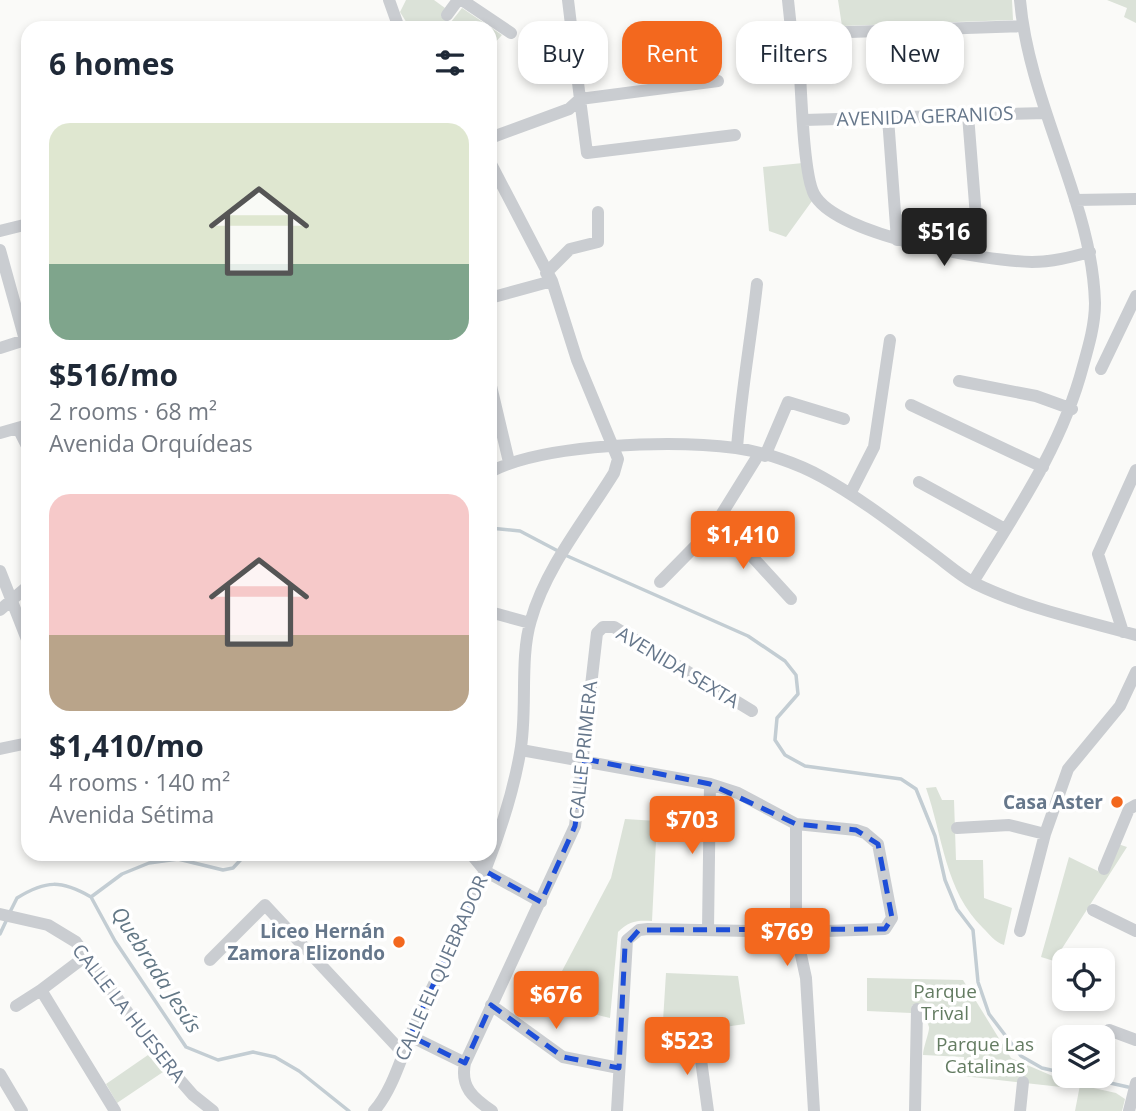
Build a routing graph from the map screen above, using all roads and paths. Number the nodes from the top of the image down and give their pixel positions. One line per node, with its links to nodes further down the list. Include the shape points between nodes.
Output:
1 (390, 0): 7 (street)
2 (460, 0): 6 (street); 8 (street)
3 (568, 0): 16 (street)
4 (788, 0): 9 (street)
5 (1020, 0): 11 (street)
6 (447, 15)
7 (397, 21)
8 (492, 21)
9 (790, 21)
10 (497, 24): 13 (street)
11 (1023, 26): 12 (street); 17 (street)
12 (852, 32)
13 (511, 33)
14 (695, 84): 16 (street)
15 (801, 84): 20 (street)
16 (580, 99): 21 (street, via 569,109); 22 (street, via 587,153)
17 (1046, 113): 18 (street, AVENIDA GERANIOS); 25 (street)
18 (968, 115): 19 (street, AVENIDA GERANIOS); 32 (street)
19 (888, 118): 20 (street, AVENIDA GERANIOS); 29 (street)
20 (804, 120): 29 (street, via 810,185 818,200 824,207)
21 (497, 135)
22 (735, 135)
23 (497, 177): 33 (street)
24 (1136, 199): 25 (street)
25 (1076, 200): 31 (street)
26 (598, 212): 33 (street, via 598,242 577,245)
27 (21, 226): 28 (street)
28 (0, 231)
29 (897, 240): 32 (street)
30 (0, 250): 37 (street)
31 (1090, 252): 32 (street, via 1032,262); 44 (street, via 1093,328)
32 (979, 255)
33 (549, 277): 35 (street); 49 (street, via 592,399)
34 (757, 284): 50 (street, via 740,391)
35 (497, 296)
36 (1136, 296): 41 (street)
37 (21, 320)
38 (890, 340): 57 (street, via 874,447)
39 (21, 342): 40 (street)
40 (0, 348)
41 (1101, 369)
42 (959, 381): 44 (street, via 1036,396)
43 (911, 405): 53 (street)
44 (1072, 409): 53 (street)
45 (497, 412): 52 (street)
46 (844, 419): 51 (street, via 788,402)
47 (21, 427): 48 (street)
48 (0, 433)
49 (615, 447): 50 (street); 52 (street); 69 (street, CALLE EL QUEBRADOR, via 614,473 541,590)
50 (737, 448): 51 (street)
51 (762, 455): 57 (street, via 819,475); 58 (street)
52 (509, 462): 54 (street)
53 (1043, 467): 59 (street)
54 (497, 468)
55 (1136, 470): 71 (street, via 1098,554)
56 (919, 482): 59 (street)
57 (850, 494): 62 (street)
58 (716, 524): 61 (street); 65 (street)
59 (1005, 529): 62 (street)
60 (0, 571): 64 (street)
61 (660, 582)
62 (973, 582): 71 (street)
63 (21, 590): 64 (street)
64 (12, 596): 66 (street); 68 (street)
65 (791, 599)
66 (0, 610)
67 (497, 614): 69 (street)
68 (21, 622)
69 (530, 624): 76 (street, CALLE EL QUEBRADOR)
70 (603, 626): 73 (street, AVENIDA SEXTA, via 626,634); 77 (street, CALLE PRIMERA, via 594,642)
71 (1129, 634)
72 (1136, 672): 82 (street, via 1119,706 1068,769)
73 (752, 711)
74 (21, 744): 75 (street)
75 (0, 749)
76 (521, 750): 77 (street); 83 (street, CALLE EL QUEBRADOR)
77 (585, 759): 78 (street); 88 (street, CALLE PRIMERA, via 575,826)
78 (710, 784): 80 (street, via 738,793); 91 (street)
79 (1136, 805): 86 (street, via 1129,809)
80 (796, 824): 94 (street); 94 (street, via 856,830 873,838 891,907 890,925 878,932)
81 (957, 828): 82 (street, via 1009,825)
82 (1045, 834): 92 (street)
83 (497, 838)
84 (477, 861): 87 (street)
85 (489, 861): 87 (street, CALLE EL QUEBRADOR)
86 (1104, 869)
87 (485, 871): 88 (street); 102 (street, CALLE EL QUEBRADOR)
88 (541, 902): 98 (street, CALLE PRIMERA)
89 (1093, 910): 93 (street)
90 (0, 914): 95 (street, CALLE LA HUESERA, via 64,932)
91 (708, 929): 94 (street); 107 (street, via 648,929 632,934 625,946)
92 (1020, 931)
93 (1136, 931)
94 (796, 932): 118 (street, via 806,978)
95 (86, 956): 97 (street); 113 (street, CALLE LA HUESERA, via 165,1063)
96 (210, 960): 105 (street, via 265,905)
97 (41, 990): 99 (street); 112 (street)
98 (491, 1005): 106 (street, CALLE PRIMERA); 107 (street, via 563,1057)
99 (16, 1006)
100 (917, 1009): 119 (street)
101 (1115, 1032): 104 (street)
102 (410, 1036): 105 (street, CALLE EL QUEBRADOR); 106 (street)
103 (698, 1038): 117 (street)
104 (1136, 1041)
105 (402, 1052): 114 (street, CALLE EL QUEBRADOR, via 385,1098)
106 (465, 1063): 115 (street, via 465,1085)
107 (619, 1068): 116 (street)
108 (0, 1074): 111 (street)
109 (1023, 1082): 120 (street)
110 (1136, 1083): 121 (street)
111 (22, 1111)
112 (115, 1111)
113 (213, 1111)
114 (374, 1111)
115 (492, 1111)
116 (617, 1111)
117 (708, 1111)
118 (814, 1111)
119 (915, 1111)
120 (1020, 1111)
121 (1129, 1111)

